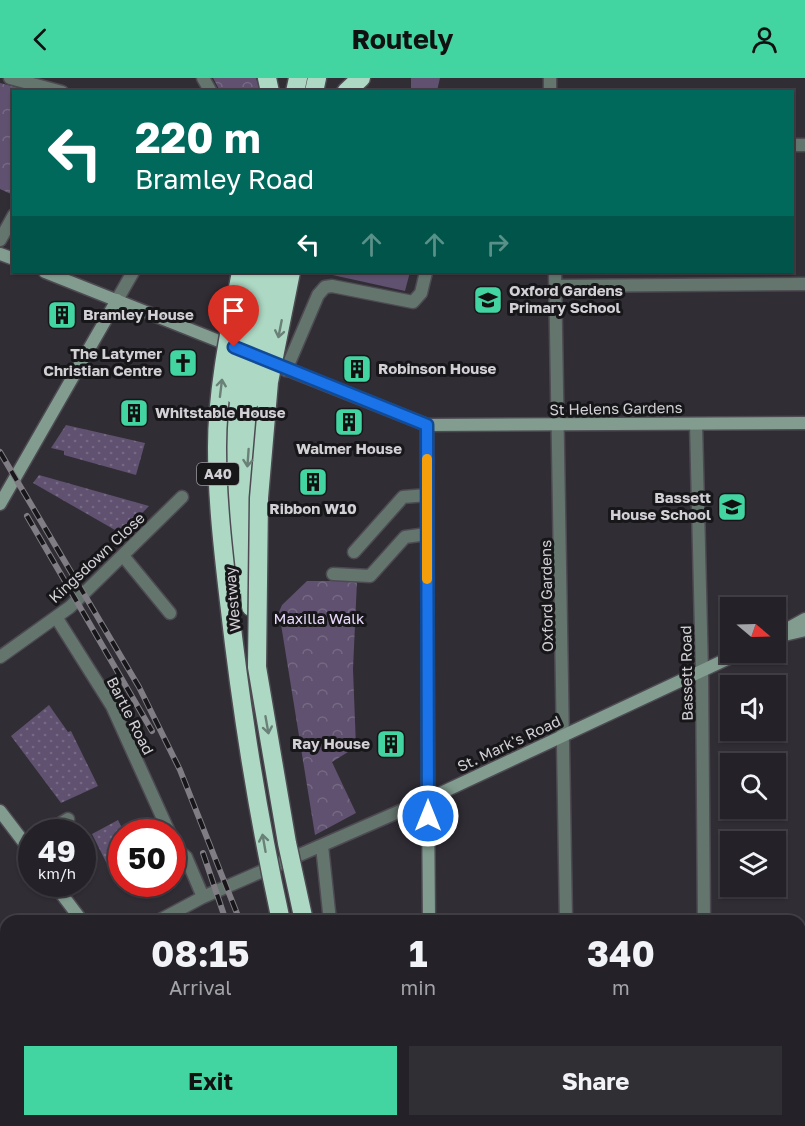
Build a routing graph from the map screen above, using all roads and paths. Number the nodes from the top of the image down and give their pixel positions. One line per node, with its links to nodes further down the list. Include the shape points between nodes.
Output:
1 (10, 78): 3 (street)
2 (361, 78): 4 (highway)
3 (55, 90)
4 (348, 90)
5 (12, 219): 6 (street)
6 (0, 240)
7 (48, 273): 17 (street)
8 (132, 273): 17 (street)
9 (241, 273): 40 (highway, A40, one-way to 9, bridge, via 217,447 221,389)
10 (256, 273): 40 (highway, Westway / A40, bridge, via 237,396 232,497)
11 (274, 273): 38 (highway, Westway / A40, one-way to 38, bridge, via 252,399 245,502)
12 (291, 273): 38 (highway, A40, one-way to 38, bridge, via 269,382 261,475)
13 (426, 273): 18 (street, via 421,293 413,302 324,287)
14 (555, 273): 16 (street, Oxford Gardens)
15 (805, 284): 16 (street)
16 (555, 286): 22 (street, Oxford Gardens)
17 (117, 300): 18 (street); 25 (street)
18 (286, 370): 21 (street)
19 (805, 423): 20 (street, St Helens Gardens)
20 (696, 424): 22 (street, St Helens Gardens); 39 (street, Bassett Road)
21 (427, 425): 22 (street, St Helens Gardens); 23 (street)
22 (558, 425): 41 (street, Oxford Gardens)
23 (427, 495): 26 (street); 27 (street, via 403,497)
24 (182, 497): 28 (street, Kingsdown Close)
25 (0, 504)
26 (427, 534): 29 (street, via 405,537 370,576); 42 (street)
27 (354, 552)
28 (124, 557): 30 (street); 31 (street, Kingsdown Close)
29 (333, 574)
30 (170, 613)
31 (56, 617): 36 (street, Kingsdown Close); 44 (street, Bartle Road, via 112,706)
32 (805, 619): 33 (street)
33 (786, 630)
34 (805, 630): 35 (street)
35 (786, 634)
36 (0, 657)
37 (720, 663): 39 (street, St. Mark's Road)
38 (257, 668): 53 (highway, Westway / A40, one-way to 53, bridge)
39 (702, 672): 41 (street, St. Mark's Road); 57 (street, Bassett Road)
40 (237, 677): 52 (highway, Westway / A40, one-way to 40, bridge, via 264,845)
41 (564, 736): 42 (street, St. Mark's Road); 56 (street, Oxford Gardens)
42 (428, 799): 46 (street, St. Mark's Road); 55 (street)
43 (0, 811): 45 (street)
44 (163, 819)
45 (18, 833)
46 (322, 846): 49 (street, St. Mark's Road); 54 (street)
47 (186, 857): 49 (street)
48 (64, 897): 50 (street)
49 (203, 897): 51 (street, St. Mark's Road)
50 (77, 915)
51 (180, 915)
52 (280, 915)
53 (303, 915)
54 (329, 915)
55 (429, 915)
56 (566, 915)
57 (704, 915)

